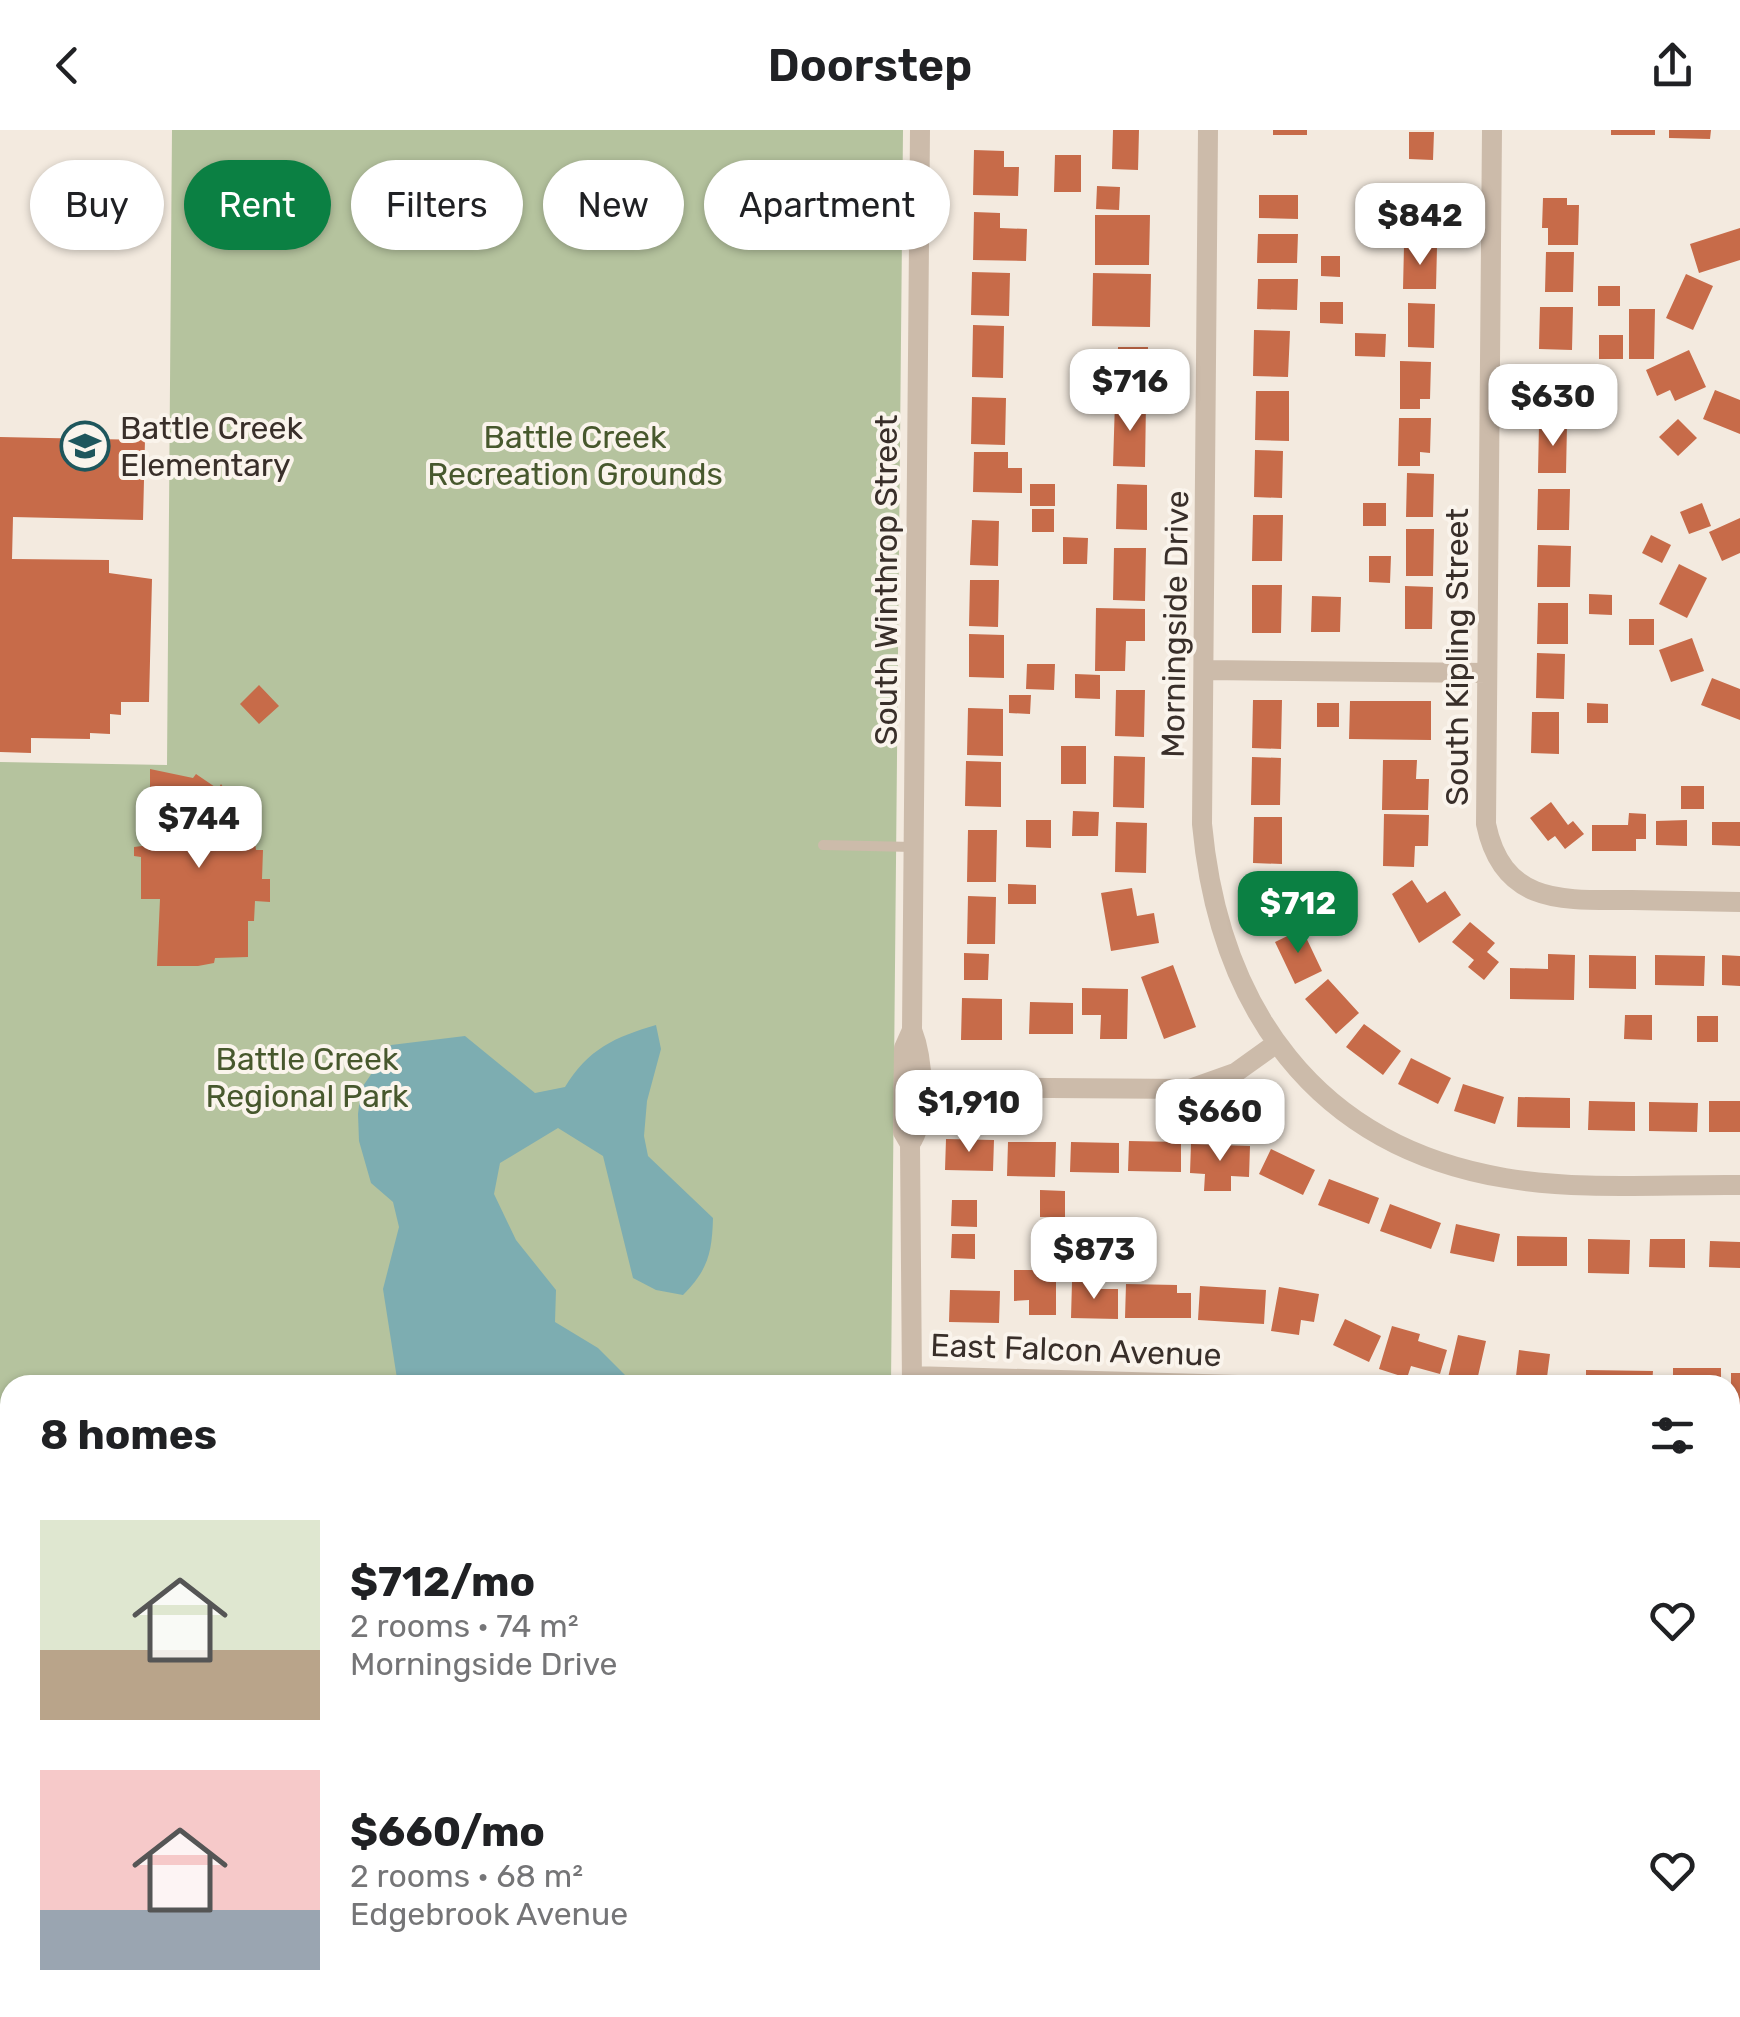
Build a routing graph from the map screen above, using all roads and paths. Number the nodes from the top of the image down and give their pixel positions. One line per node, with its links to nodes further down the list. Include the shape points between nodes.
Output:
1 (920, 130): 7 (street, South Winthrop Street)
2 (1208, 130): 4 (street, Morningside Drive)
3 (1492, 130): 5 (street, South Kipling Street)
4 (1205, 670): 5 (street); 9 (street, Morningside Drive, via 1206,874 1231,961)
5 (1486, 673): 8 (street, South Kipling Street, via 1486,824 1490,846 1511,876 1560,900)
6 (823, 845): 7 (lane)
7 (914, 846): 10 (street, South Winthrop Street, via 912,1030 904,1048)
8 (1740, 902)
9 (1274, 1045): 10 (street, via 1235,1072 1190,1089); 11 (street, Morningside Drive, via 1357,1120 1411,1150 1472,1172 1556,1183)
10 (911, 1087): 12 (street, South Winthrop Street, via 903,1132 910,1144)
11 (1740, 1185)
12 (912, 1375)

